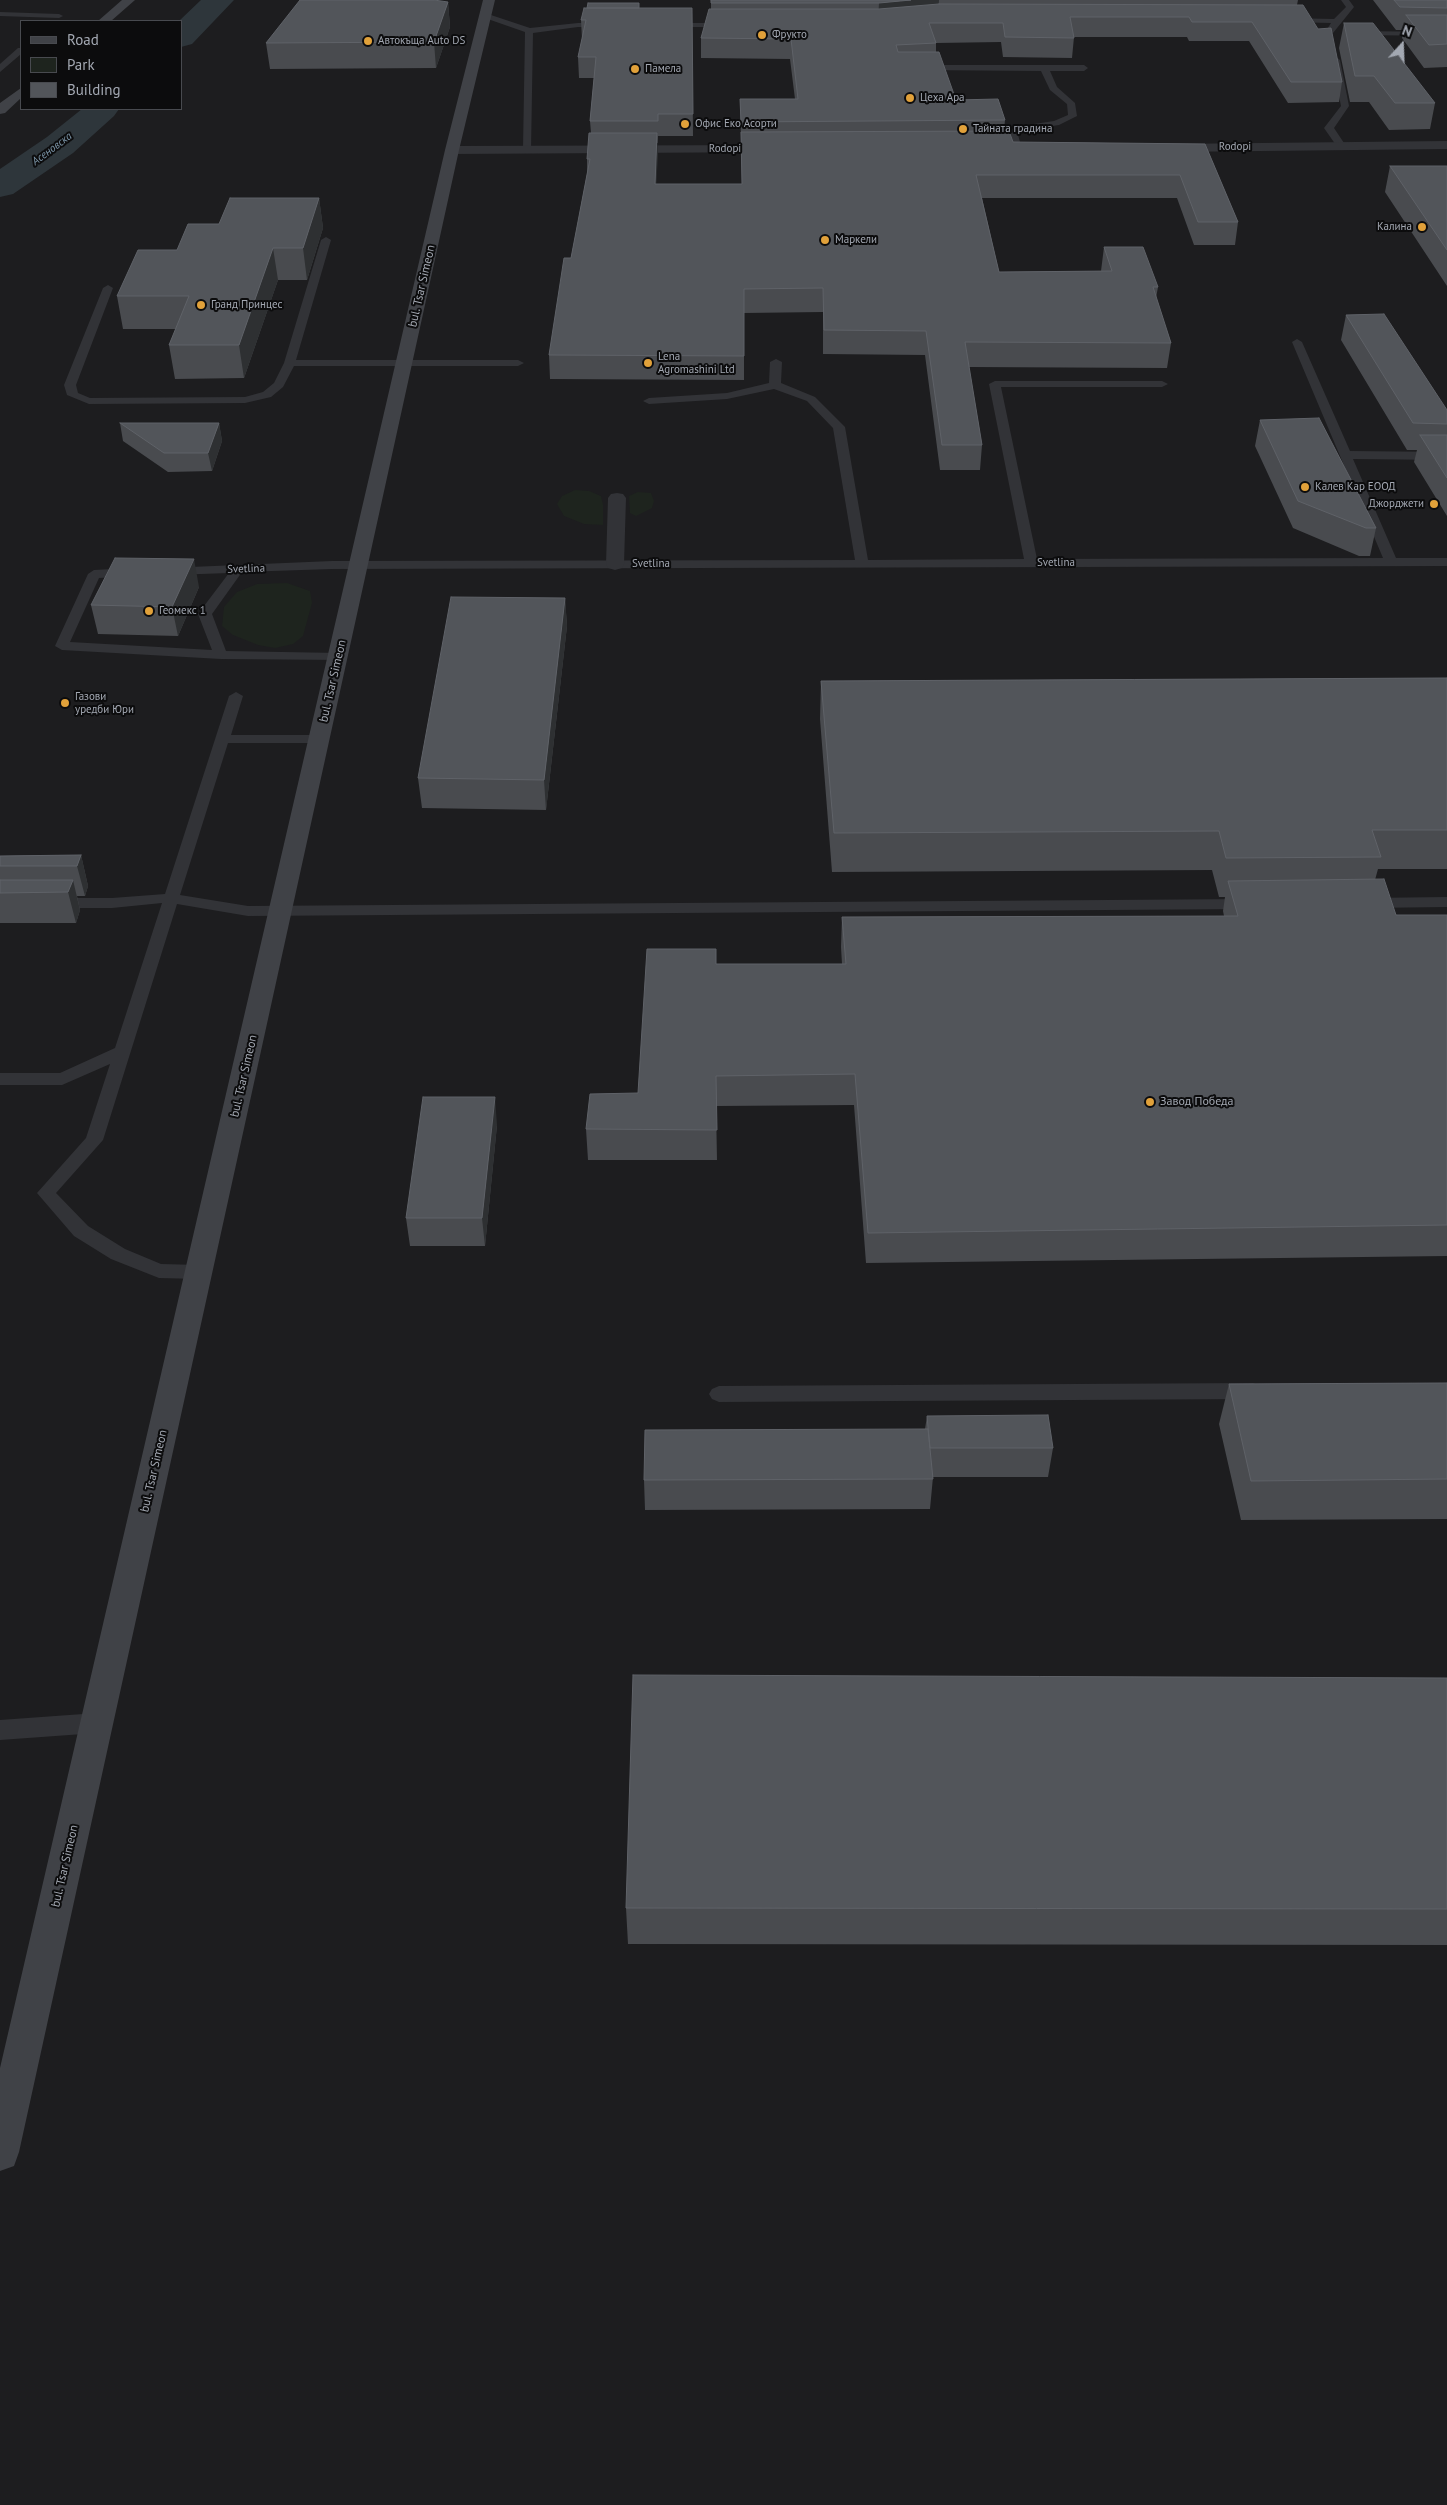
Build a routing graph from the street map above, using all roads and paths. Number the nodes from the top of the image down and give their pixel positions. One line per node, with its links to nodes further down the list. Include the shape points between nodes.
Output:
1 (129, 0): 6 (main road)
2 (1345, 0): 8 (lane, via 1350,7)
3 (487, 8): 12 (lane); 30 (main road, bul. Tsar Simeon)
4 (0, 14): 5 (lane)
5 (59, 15)
6 (105, 20)
7 (1276, 20): 8 (lane)
8 (1336, 20): 16 (lane)
9 (616, 25): 12 (lane, via 578,25)
10 (655, 25): 11 (lane)
11 (742, 25)
12 (529, 31): 27 (lane)
13 (1339, 33): 16 (lane)
14 (1349, 33): 15 (lane)
15 (1447, 34)
16 (1331, 41): 25 (lane, via 1345,106 1329,128)
17 (20, 51): 20 (lane)
18 (910, 68): 21 (lane)
19 (1084, 68): 21 (lane)
20 (0, 69)
21 (1045, 69): 29 (lane, via 1053,88 1071,103 1074,116 1056,123 1017,129 1013,135)
22 (20, 93): 23 (main road)
23 (0, 110)
24 (1447, 145): 25 (street, Rodopi)
25 (1341, 146): 26 (street, Rodopi)
26 (1154, 148)
27 (528, 149): 28 (street, Rodopi); 30 (street, Rodopi)
28 (788, 149)
29 (1017, 149)
30 (452, 150): 37 (main road, bul. Tsar Simeon)
31 (326, 240): 36 (lane)
32 (108, 288): 36 (lane, via 70,385 73,395 89,400 245,400 267,395 279,385)
33 (1297, 342): 41 (lane)
34 (518, 362): 37 (lane)
35 (776, 362): 39 (lane)
36 (290, 363): 37 (lane)
37 (404, 363): 48 (main road, bul. Tsar Simeon)
38 (1162, 384): 47 (lane, via 995,384)
39 (775, 386): 40 (lane, via 727,396); 46 (lane, via 811,399 839,427)
40 (649, 402)
41 (1345, 455): 42 (lane); 44 (lane)
42 (1447, 456)
43 (617, 498): 49 (street)
44 (1391, 562): 45 (lane, Svetlina); 47 (lane, Svetlina)
45 (1447, 562)
46 (862, 563): 47 (lane, Svetlina); 49 (lane, Svetlina)
47 (1031, 563)
48 (360, 564): 49 (lane, Svetlina); 50 (lane, Svetlina); 54 (main road, bul. Tsar Simeon)
49 (615, 564)
50 (238, 569): 52 (lane, Svetlina); 53 (lane, via 204,614)
51 (142, 572): 53 (lane, via 94,574 62,646)
52 (162, 572)
53 (221, 655): 54 (lane)
54 (339, 657): 57 (main road, bul. Tsar Simeon)
55 (236, 696): 56 (lane)
56 (222, 739): 57 (lane); 58 (lane)
57 (320, 739): 63 (main road, bul. Tsar Simeon)
58 (171, 898): 60 (lane, via 112,903); 63 (lane, via 248,911); 64 (lane)
59 (1447, 902): 61 (lane)
60 (37, 903)
61 (1357, 903)
62 (1268, 904): 63 (lane)
63 (281, 910): 66 (main road, bul. Tsar Simeon)
64 (123, 1051): 65 (lane, via 62,1079); 66 (lane, via 94,1140 46,1193 81,1231 118,1254 159,1271)
65 (0, 1079)
66 (199, 1272): 69 (main road, bul. Tsar Simeon)
67 (1268, 1390): 68 (lane)
68 (719, 1394)
69 (97, 1723): 70 (lane); 71 (main road, bul. Tsar Simeon)
70 (0, 1730)
71 (0, 2152)

